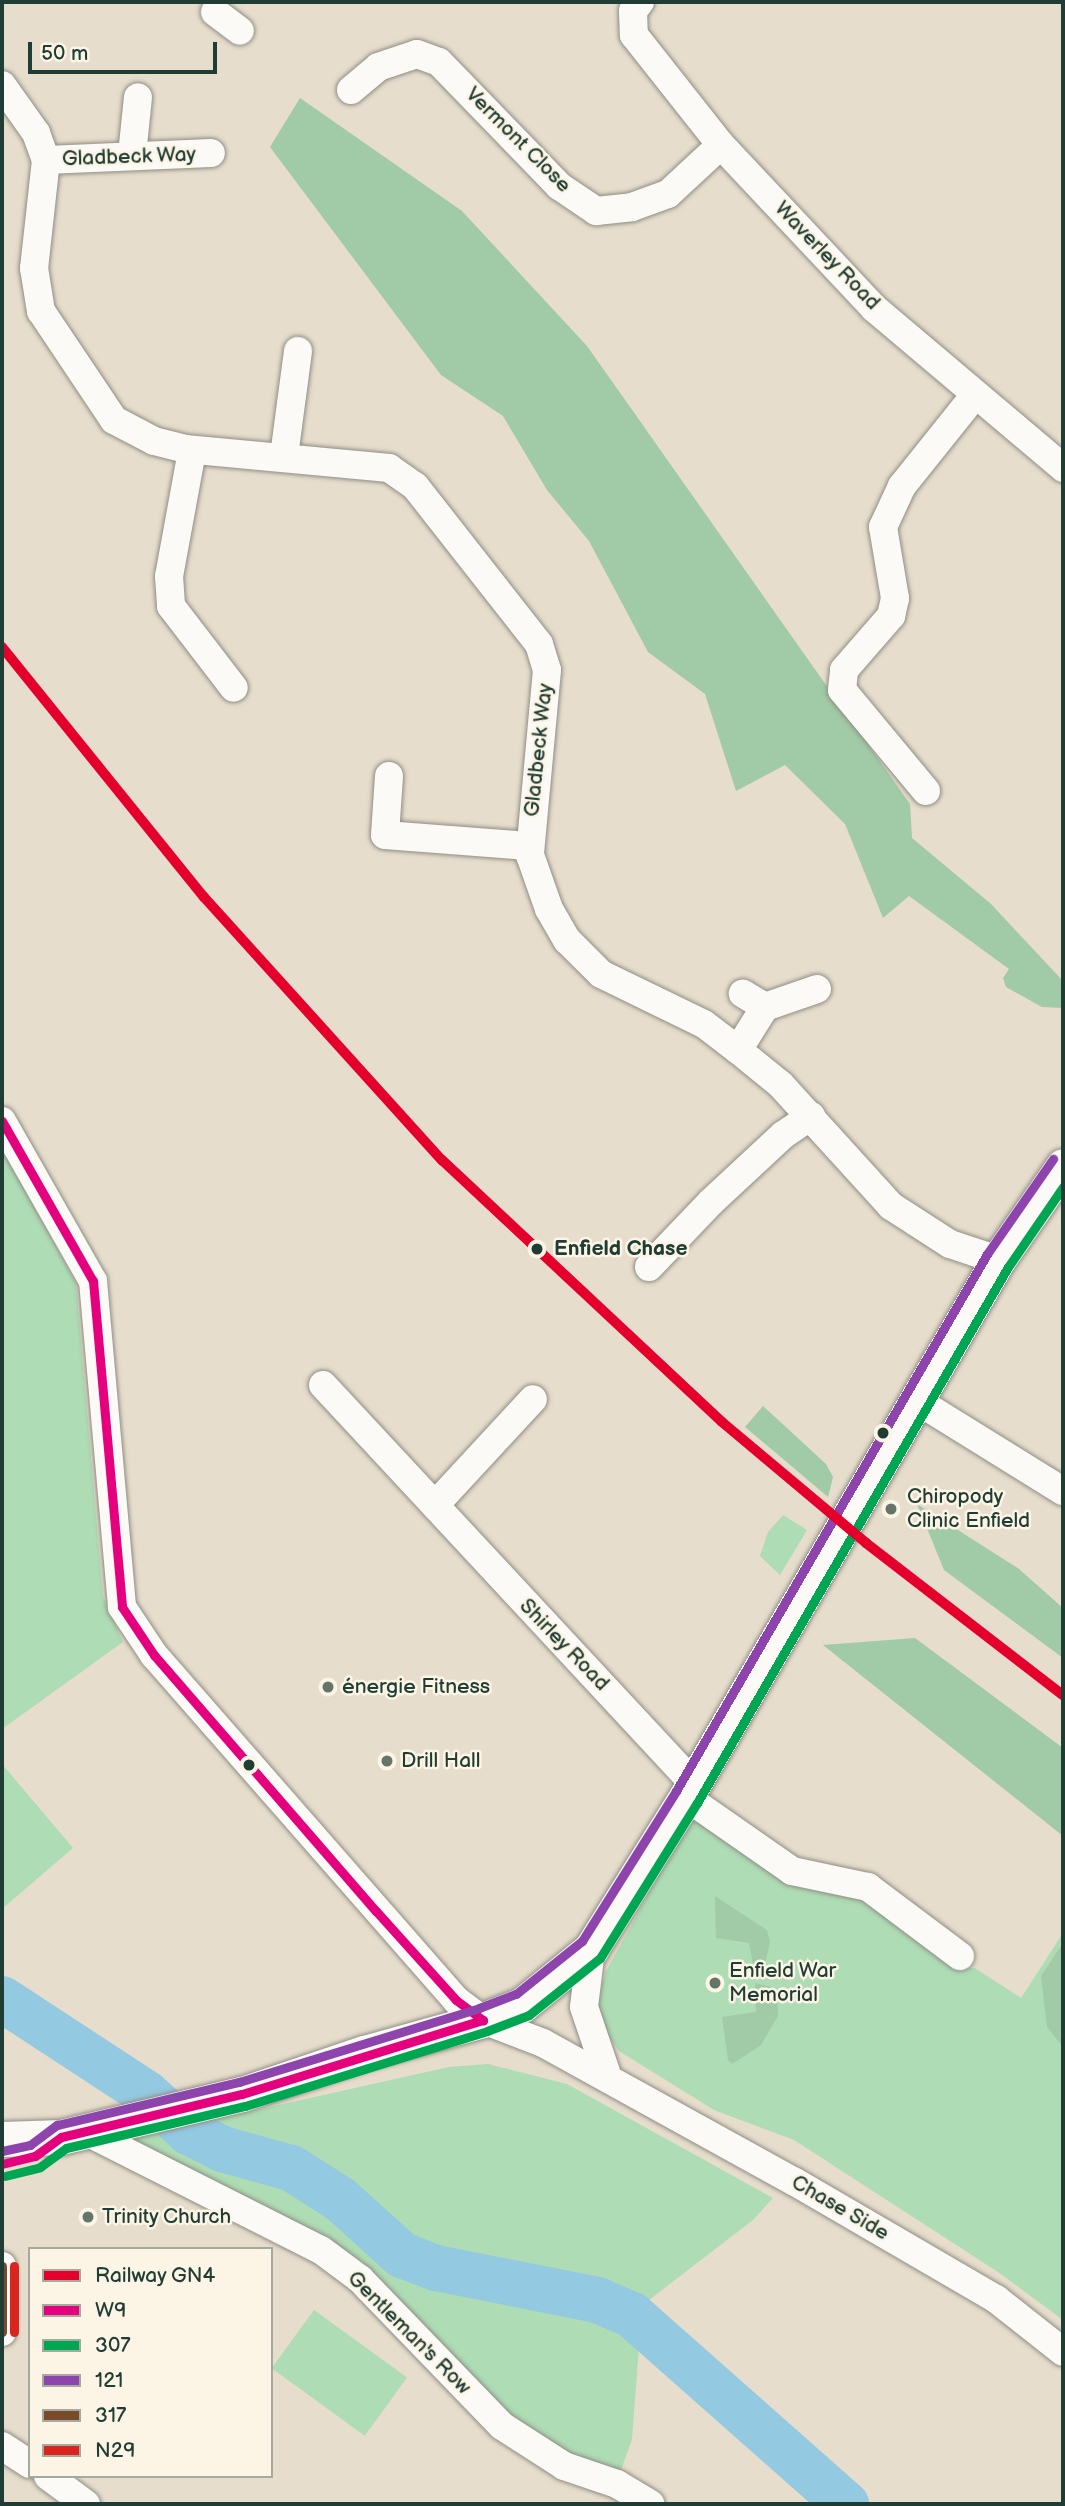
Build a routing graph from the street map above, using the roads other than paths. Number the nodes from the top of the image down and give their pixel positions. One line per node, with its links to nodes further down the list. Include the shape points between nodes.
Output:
1 (212, 5): 3 (street)
2 (636, 6): 7 (street, Waverley Road, via 634,35)
3 (240, 31)
4 (2, 85): 10 (street, Gladbeck Way, via 36,133)
5 (351, 90): 7 (street, Vermont Close, via 378,67 417,54 439,62 559,186 596,211 632,207 668,194)
6 (138, 97): 9 (street)
7 (721, 145): 12 (street, Waverley Road, via 874,308)
8 (211, 153): 9 (street, Gladbeck Way)
9 (132, 155): 10 (street, Gladbeck Way)
10 (46, 160): 13 (street, Gladbeck Way, via 34,268 41,311 114,420 153,441)
11 (298, 351): 14 (street)
12 (975, 395): 15 (street, Waverley Road); 18 (street, via 902,486 883,527 895,598 891,616 844,670 842,690)
13 (192, 451): 14 (street, Gladbeck Way); 16 (street, via 169,576 171,606)
14 (284, 456): 19 (street, Gladbeck Way, via 390,468 415,486 539,644 547,670)
15 (1063, 468)
16 (234, 688)
17 (389, 776): 19 (street, via 385,835)
18 (926, 792)
19 (529, 846): 21 (street, Gladbeck Way, via 549,909 567,940 601,974 704,1024)
20 (817, 989): 21 (street, via 754,1000)
21 (738, 1050): 22 (street, Gladbeck Way)
22 (811, 1116): 25 (street, Gladbeck Way, via 891,1206 950,1244); 26 (street, via 732,1183)
23 (2, 1121): 35 (street, Chase Side, via 93,1281 122,1607 154,1656 376,1911 456,2000)
24 (1063, 1166): 25 (main road)
25 (998, 1260): 29 (main road)
26 (649, 1267)
27 (323, 1385): 31 (street, Shirley Road)
28 (533, 1399): 31 (street)
29 (916, 1400): 30 (street); 32 (main road)
30 (1063, 1492)
31 (435, 1505): 32 (street, Shirley Road)
32 (690, 1790): 33 (main road); 34 (street, Shirley Road, via 792,1871 868,1887)
33 (591, 1949): 35 (main road, via 522,2005); 36 (street, via 584,2007)
34 (960, 1956)
35 (483, 2021): 36 (street, Chase Side, via 543,2043); 37 (main road, via 207,2102)
36 (608, 2078): 42 (street, Chase Side, via 996,2299)
37 (73, 2134): 38 (main road); 39 (main road, via 35,2156); 47 (street, Gentleman's Row, via 320,2250 360,2279 502,2426 564,2466 617,2484)
38 (2, 2140)
39 (2, 2164)
40 (2, 2266): 41 (street)
41 (2, 2332)
42 (1063, 2352)
43 (2, 2446): 44 (street)
44 (28, 2463)
45 (51, 2478): 46 (street)
46 (86, 2504)
47 (650, 2504)

